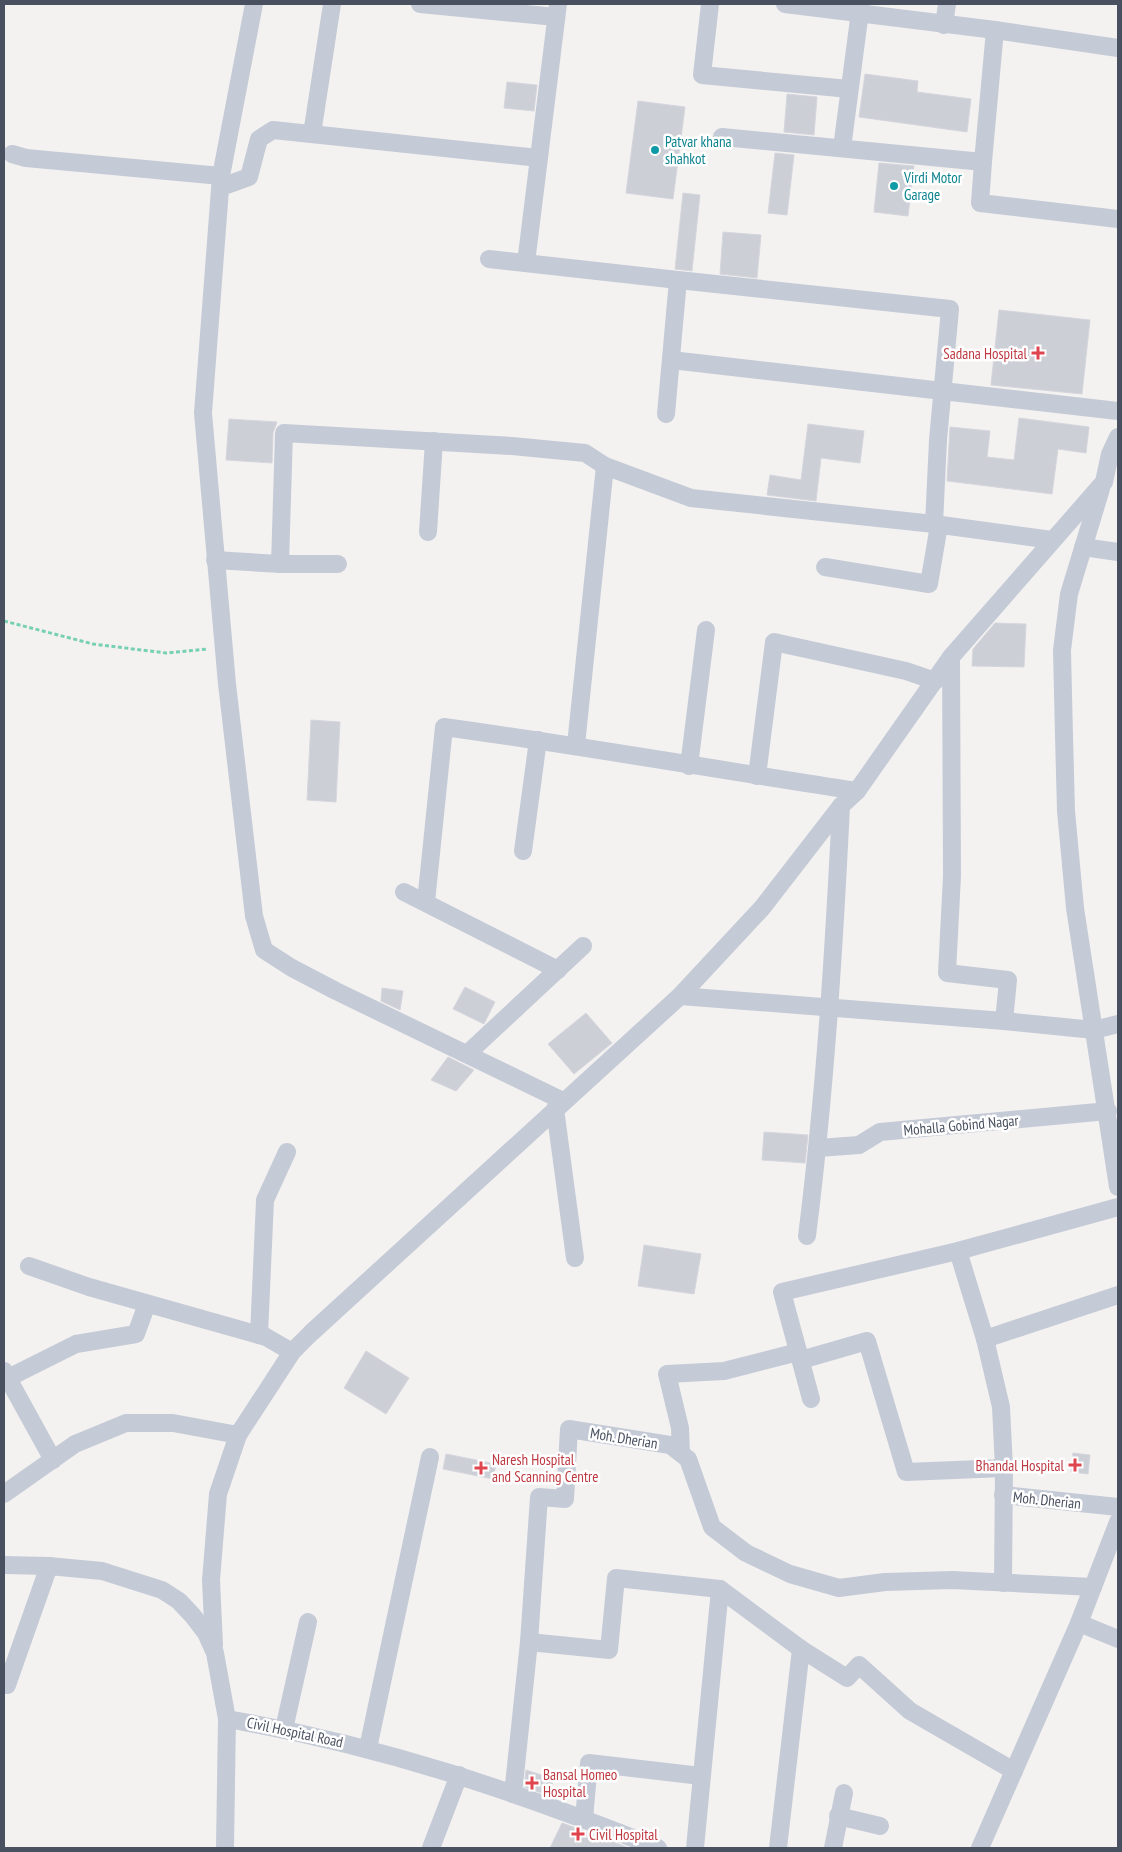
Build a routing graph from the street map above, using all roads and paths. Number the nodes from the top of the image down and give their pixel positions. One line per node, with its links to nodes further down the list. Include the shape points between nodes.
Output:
1 (254, 4): 19 (street)
2 (332, 4): 13 (street)
3 (420, 4): 8 (street)
4 (710, 4): 12 (street, via 702,75)
5 (785, 4): 7 (street)
6 (947, 4): 9 (street)
7 (860, 9): 9 (street); 12 (street)
8 (557, 10): 17 (street)
9 (944, 24): 10 (street)
10 (995, 30): 11 (street); 18 (street)
11 (1118, 48)
12 (849, 89): 15 (street)
13 (312, 134): 17 (street); 19 (street, via 273,130 259,139 249,176)
14 (722, 137): 15 (street)
15 (842, 148): 18 (street)
16 (12, 154): 19 (street)
17 (539, 158): 22 (street)
18 (983, 162): 20 (street, via 980,202)
19 (221, 182): 37 (street, via 203,413)
20 (1118, 219)
21 (489, 259): 22 (street)
22 (526, 263): 23 (street)
23 (678, 280): 24 (street); 25 (street, via 950,309)
24 (670, 360): 25 (street); 27 (street)
25 (942, 391): 26 (street); 32 (street)
26 (1118, 412)
27 (666, 414)
28 (1118, 437): 31 (street, via 1110,454)
29 (434, 441): 30 (street, via 585,453); 33 (street); 38 (street, via 284,433)
30 (605, 466): 32 (street, via 691,498); 47 (street)
31 (1104, 482): 34 (street); 35 (street)
32 (936, 525): 34 (street); 40 (street, via 929,584)
33 (428, 532)
34 (1052, 540): 44 (street)
35 (1083, 546): 36 (street); 61 (street, via 1069,594 1062,650 1066,811 1075,908)
36 (1118, 552)
37 (215, 560): 38 (street); 43 (street)
38 (280, 564): 39 (street)
39 (338, 564)
40 (825, 567)
41 (4, 621): 43 (path, via 93,644 166,653)
42 (706, 630): 48 (street)
43 (224, 648): 62 (street, via 254,916 264,950 301,973)
44 (951, 658): 45 (street); 59 (street, via 952,876 948,973 1008,980)
45 (935, 681): 49 (street, via 906,671 774,642); 50 (street)
46 (538, 740): 47 (street); 52 (street); 54 (street, via 444,727)
47 (576, 745): 48 (street)
48 (689, 766): 49 (street)
49 (757, 776): 50 (street)
50 (857, 791): 51 (street)
51 (841, 806): 57 (street, via 762,908); 58 (street)
52 (523, 851)
53 (404, 892): 54 (street)
54 (426, 902): 56 (street)
55 (583, 946): 56 (street)
56 (558, 970): 62 (street)
57 (680, 996): 58 (street); 63 (street)
58 (830, 1007): 59 (street); 65 (street)
59 (1004, 1021): 61 (street)
60 (1118, 1024): 61 (street)
61 (1094, 1030): 64 (street)
62 (467, 1054): 63 (street)
63 (559, 1105): 71 (street); 77 (street, via 341,1303)
64 (1108, 1111): 65 (street, Mohalla Gobind Nagar, via 880,1132 859,1145); 67 (street)
65 (818, 1148): 69 (street)
66 (287, 1152): 75 (street, via 265,1200)
67 (1118, 1187)
68 (1118, 1207): 70 (street)
69 (807, 1236)
70 (958, 1251): 76 (street); 78 (street, via 782,1292)
71 (575, 1258)
72 (29, 1266): 74 (street)
73 (1118, 1294): 76 (street)
74 (147, 1304): 75 (street); 79 (street, via 136,1334 76,1344)
75 (259, 1335): 77 (street)
76 (986, 1340): 85 (street, via 1001,1407)
77 (292, 1352): 81 (street)
78 (800, 1356): 80 (street); 82 (street, via 724,1370 667,1374 680,1428); 85 (street, via 867,1341 906,1472)
79 (5, 1376): 84 (street)
80 (811, 1399)
81 (238, 1435): 84 (street, via 173,1423 126,1423 75,1444); 101 (street, via 218,1494 211,1580)
82 (681, 1453): 93 (street, via 688,1459 712,1527 746,1554 790,1574 839,1588 885,1582 952,1580); 99 (street, Moh. Dherian, via 670,1445 569,1429 564,1499 539,1497)
83 (430, 1457): 105 (street)
84 (53, 1460): 86 (street)
85 (1004, 1468): 87 (street)
86 (4, 1494)
87 (1003, 1495): 88 (street, Moh. Dherian); 93 (street, Moh. Dherian)
88 (1118, 1507)
89 (1118, 1522): 90 (street)
90 (1112, 1562): 94 (street)
91 (4, 1565): 92 (street, Civil Hospital Road)
92 (49, 1566): 101 (street, Civil Hospital Road, via 102,1572 162,1590 193,1616); 102 (street)
93 (1003, 1583): 94 (street)
94 (1094, 1588): 97 (street)
95 (720, 1589): 99 (street, via 616,1578 609,1650); 100 (street); 108 (street)
96 (308, 1622): 104 (street)
97 (1079, 1623): 98 (street); 106 (street)
98 (1118, 1639)
99 (529, 1642): 110 (street, Moh. Dherian)
100 (801, 1649): 106 (street, via 847,1678 860,1665 910,1711); 118 (street)
101 (215, 1653): 103 (street, Civil Hospital Road)
102 (4, 1685)
103 (227, 1719): 104 (street, Civil Hospital Road); 114 (street)
104 (284, 1729): 105 (street, Civil Hospital Road)
105 (368, 1748): 107 (street, Civil Hospital Road)
106 (1014, 1771): 120 (street)
107 (458, 1775): 110 (street, Civil Hospital Road); 115 (street)
108 (701, 1776): 112 (street, via 589,1763); 117 (street)
109 (844, 1793): 111 (street)
110 (513, 1794): 112 (street, Civil Hospital Road)
111 (838, 1816): 113 (street); 119 (street)
112 (584, 1819): 116 (street, Civil Hospital Road)
113 (880, 1826)
114 (225, 1848)
115 (431, 1848)
116 (658, 1848)
117 (695, 1848)
118 (778, 1848)
119 (833, 1848)
120 (980, 1848)

